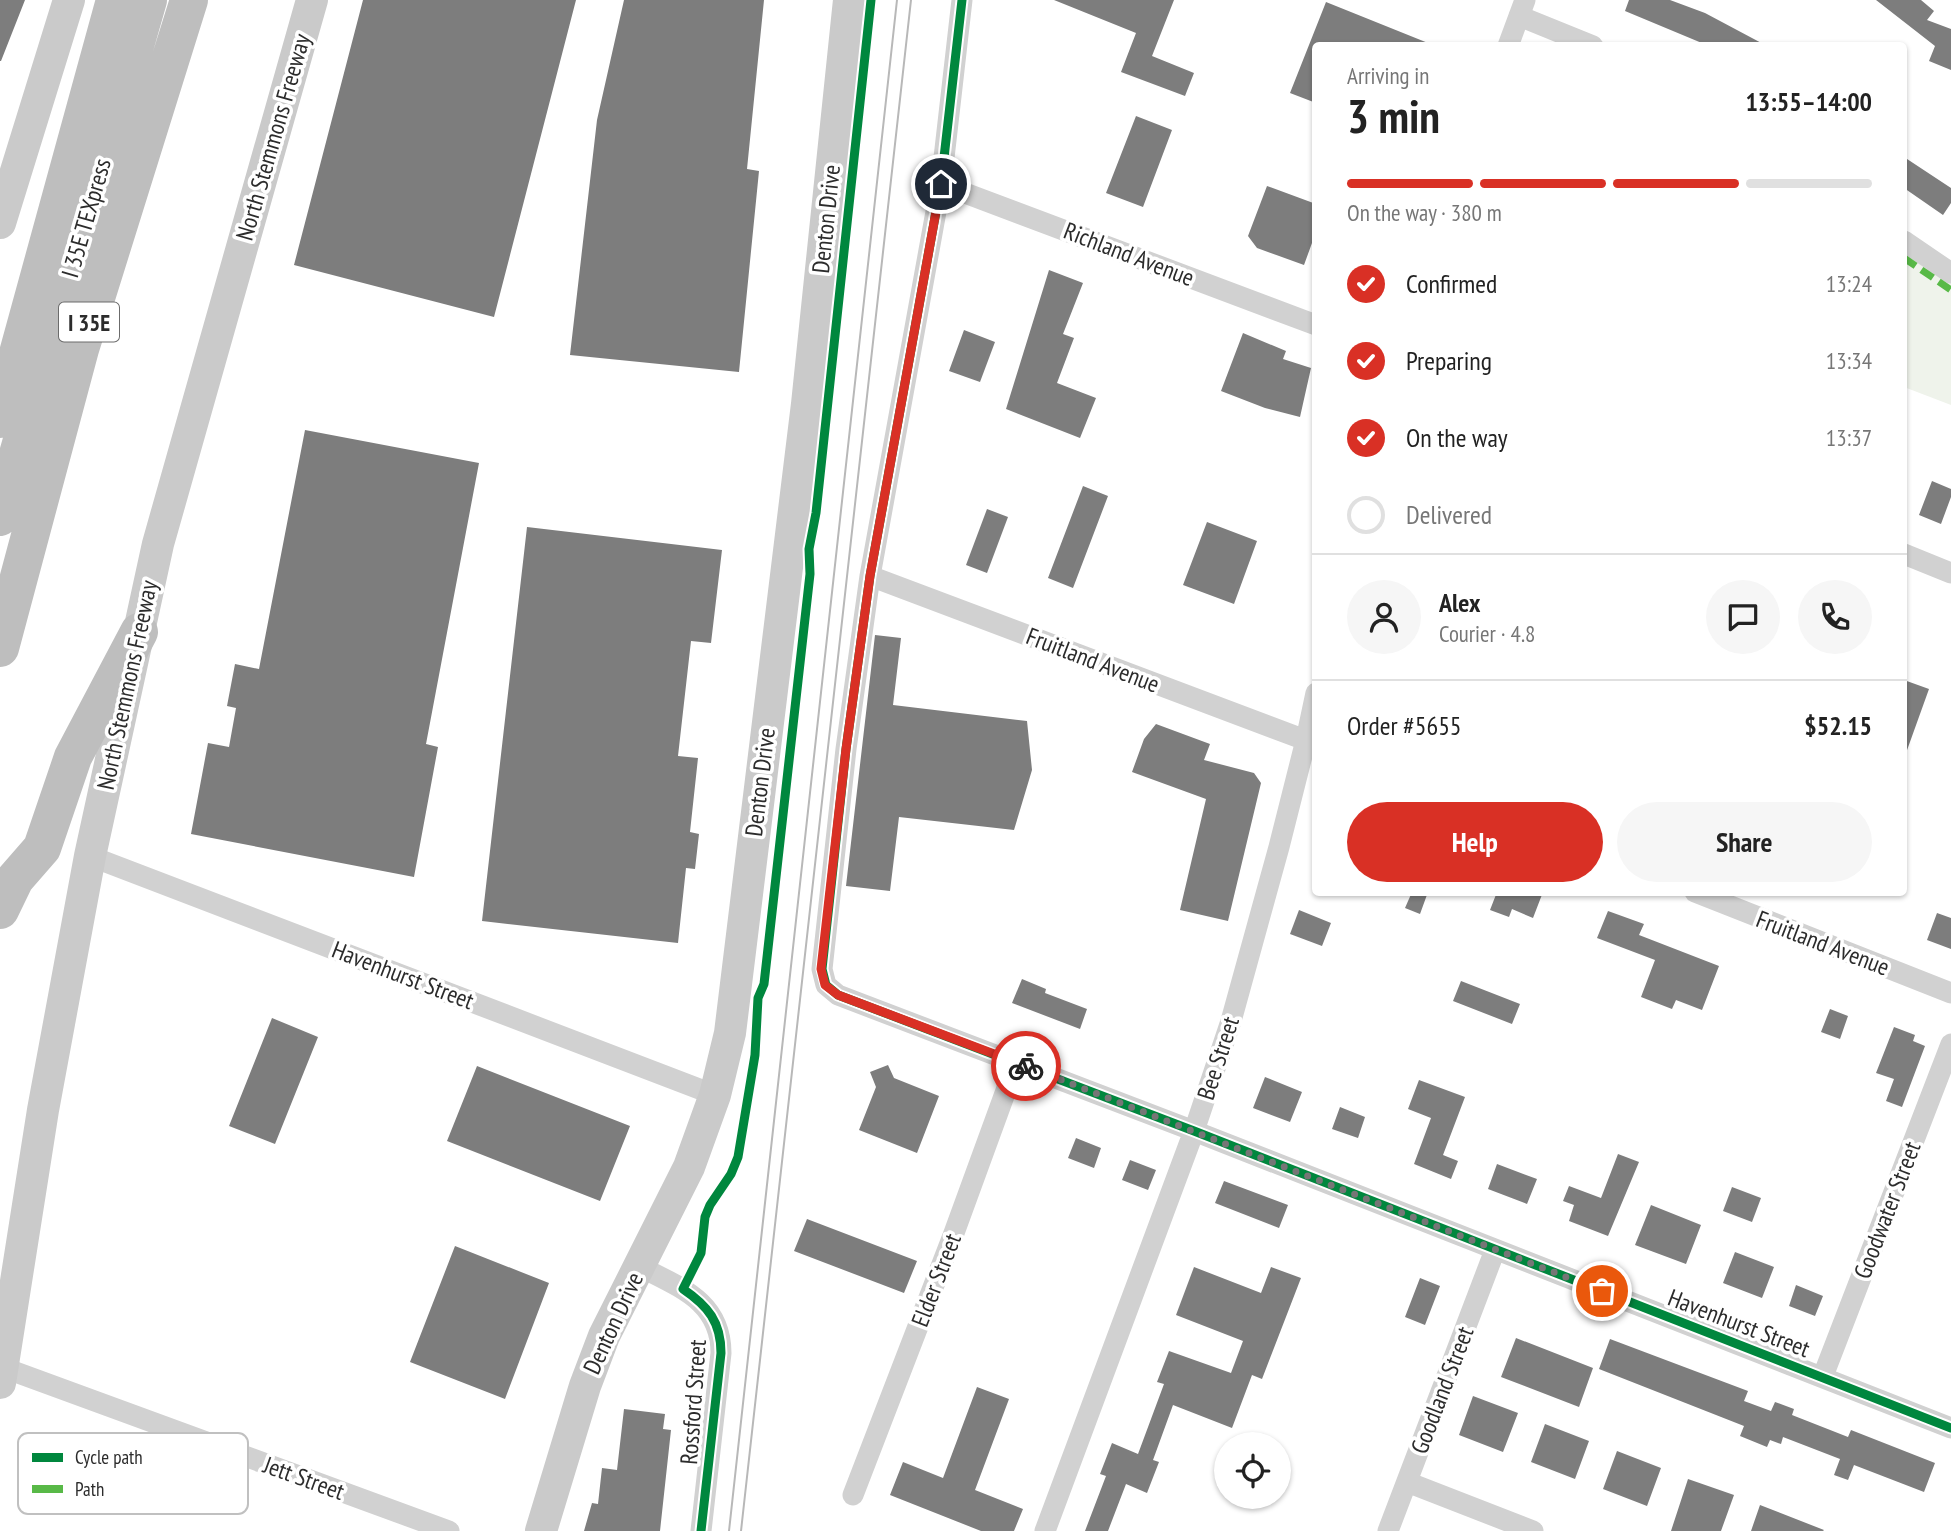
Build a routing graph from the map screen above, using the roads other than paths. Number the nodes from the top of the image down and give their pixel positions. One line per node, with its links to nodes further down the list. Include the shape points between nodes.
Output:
1 (69, 0): 12 (main road)
2 (115, 0): 16 (highway, I 35E)
3 (148, 0): 17 (highway, I 35E TEXpress)
4 (189, 0): 22 (highway, I 35E, via 80,349)
5 (312, 0): 21 (main road, North Stemmons Freeway, via 158,544)
6 (849, 0): 30 (main road, Denton Drive, via 807,404 730,1033)
7 (962, 0): 11 (street)
8 (1522, 8): 9 (street); 10 (street)
9 (1509, 42)
10 (1586, 42)
11 (941, 184): 15 (street, Richland Avenue); 20 (street)
12 (0, 223)
13 (1907, 243): 14 (street)
14 (1951, 273)
15 (1312, 323)
16 (0, 419)
17 (0, 517)
18 (1907, 555): 19 (street)
19 (1951, 573)
20 (870, 576): 23 (street, Fruitland Avenue); 29 (street, Havenhurst Street, via 821,969 825,985 838,995)
21 (139, 632): 24 (main road, North Stemmons Freeway); 26 (highway, via 73,757 42,848 15,879)
22 (0, 648)
23 (1311, 742): 31 (street, Bee Street, via 1231,1021)
24 (90, 856): 30 (street, Havenhurst Street); 34 (main road, North Stemmons Freeway)
25 (1705, 896): 27 (street, Fruitland Avenue)
26 (0, 910)
27 (1951, 993)
28 (1951, 1044): 35 (street, Goodwater Street)
29 (1016, 1063): 31 (street, Havenhurst Street); 40 (street, Elder Street)
30 (715, 1095): 33 (main road, Denton Drive, via 689,1167)
31 (1194, 1131): 32 (street, Havenhurst Street); 44 (street, Bee Street)
32 (1496, 1250): 35 (street, Havenhurst Street); 39 (street, Goodland Street)
33 (639, 1266): 42 (main road, Denton Drive, via 585,1386); 43 (street, Rossford Street, via 700,1300 721,1336)
34 (1, 1375): 37 (street, Jett Street)
35 (1823, 1376): 36 (street, Havenhurst Street)
36 (1951, 1428)
37 (168, 1433)
38 (248, 1461): 41 (street, Jett Street)
39 (1407, 1482): 45 (street, Goodland Street); 46 (street)
40 (853, 1495)
41 (449, 1531)
42 (541, 1531)
43 (701, 1531)
44 (1045, 1531)
45 (1388, 1531)
46 (1532, 1531)

